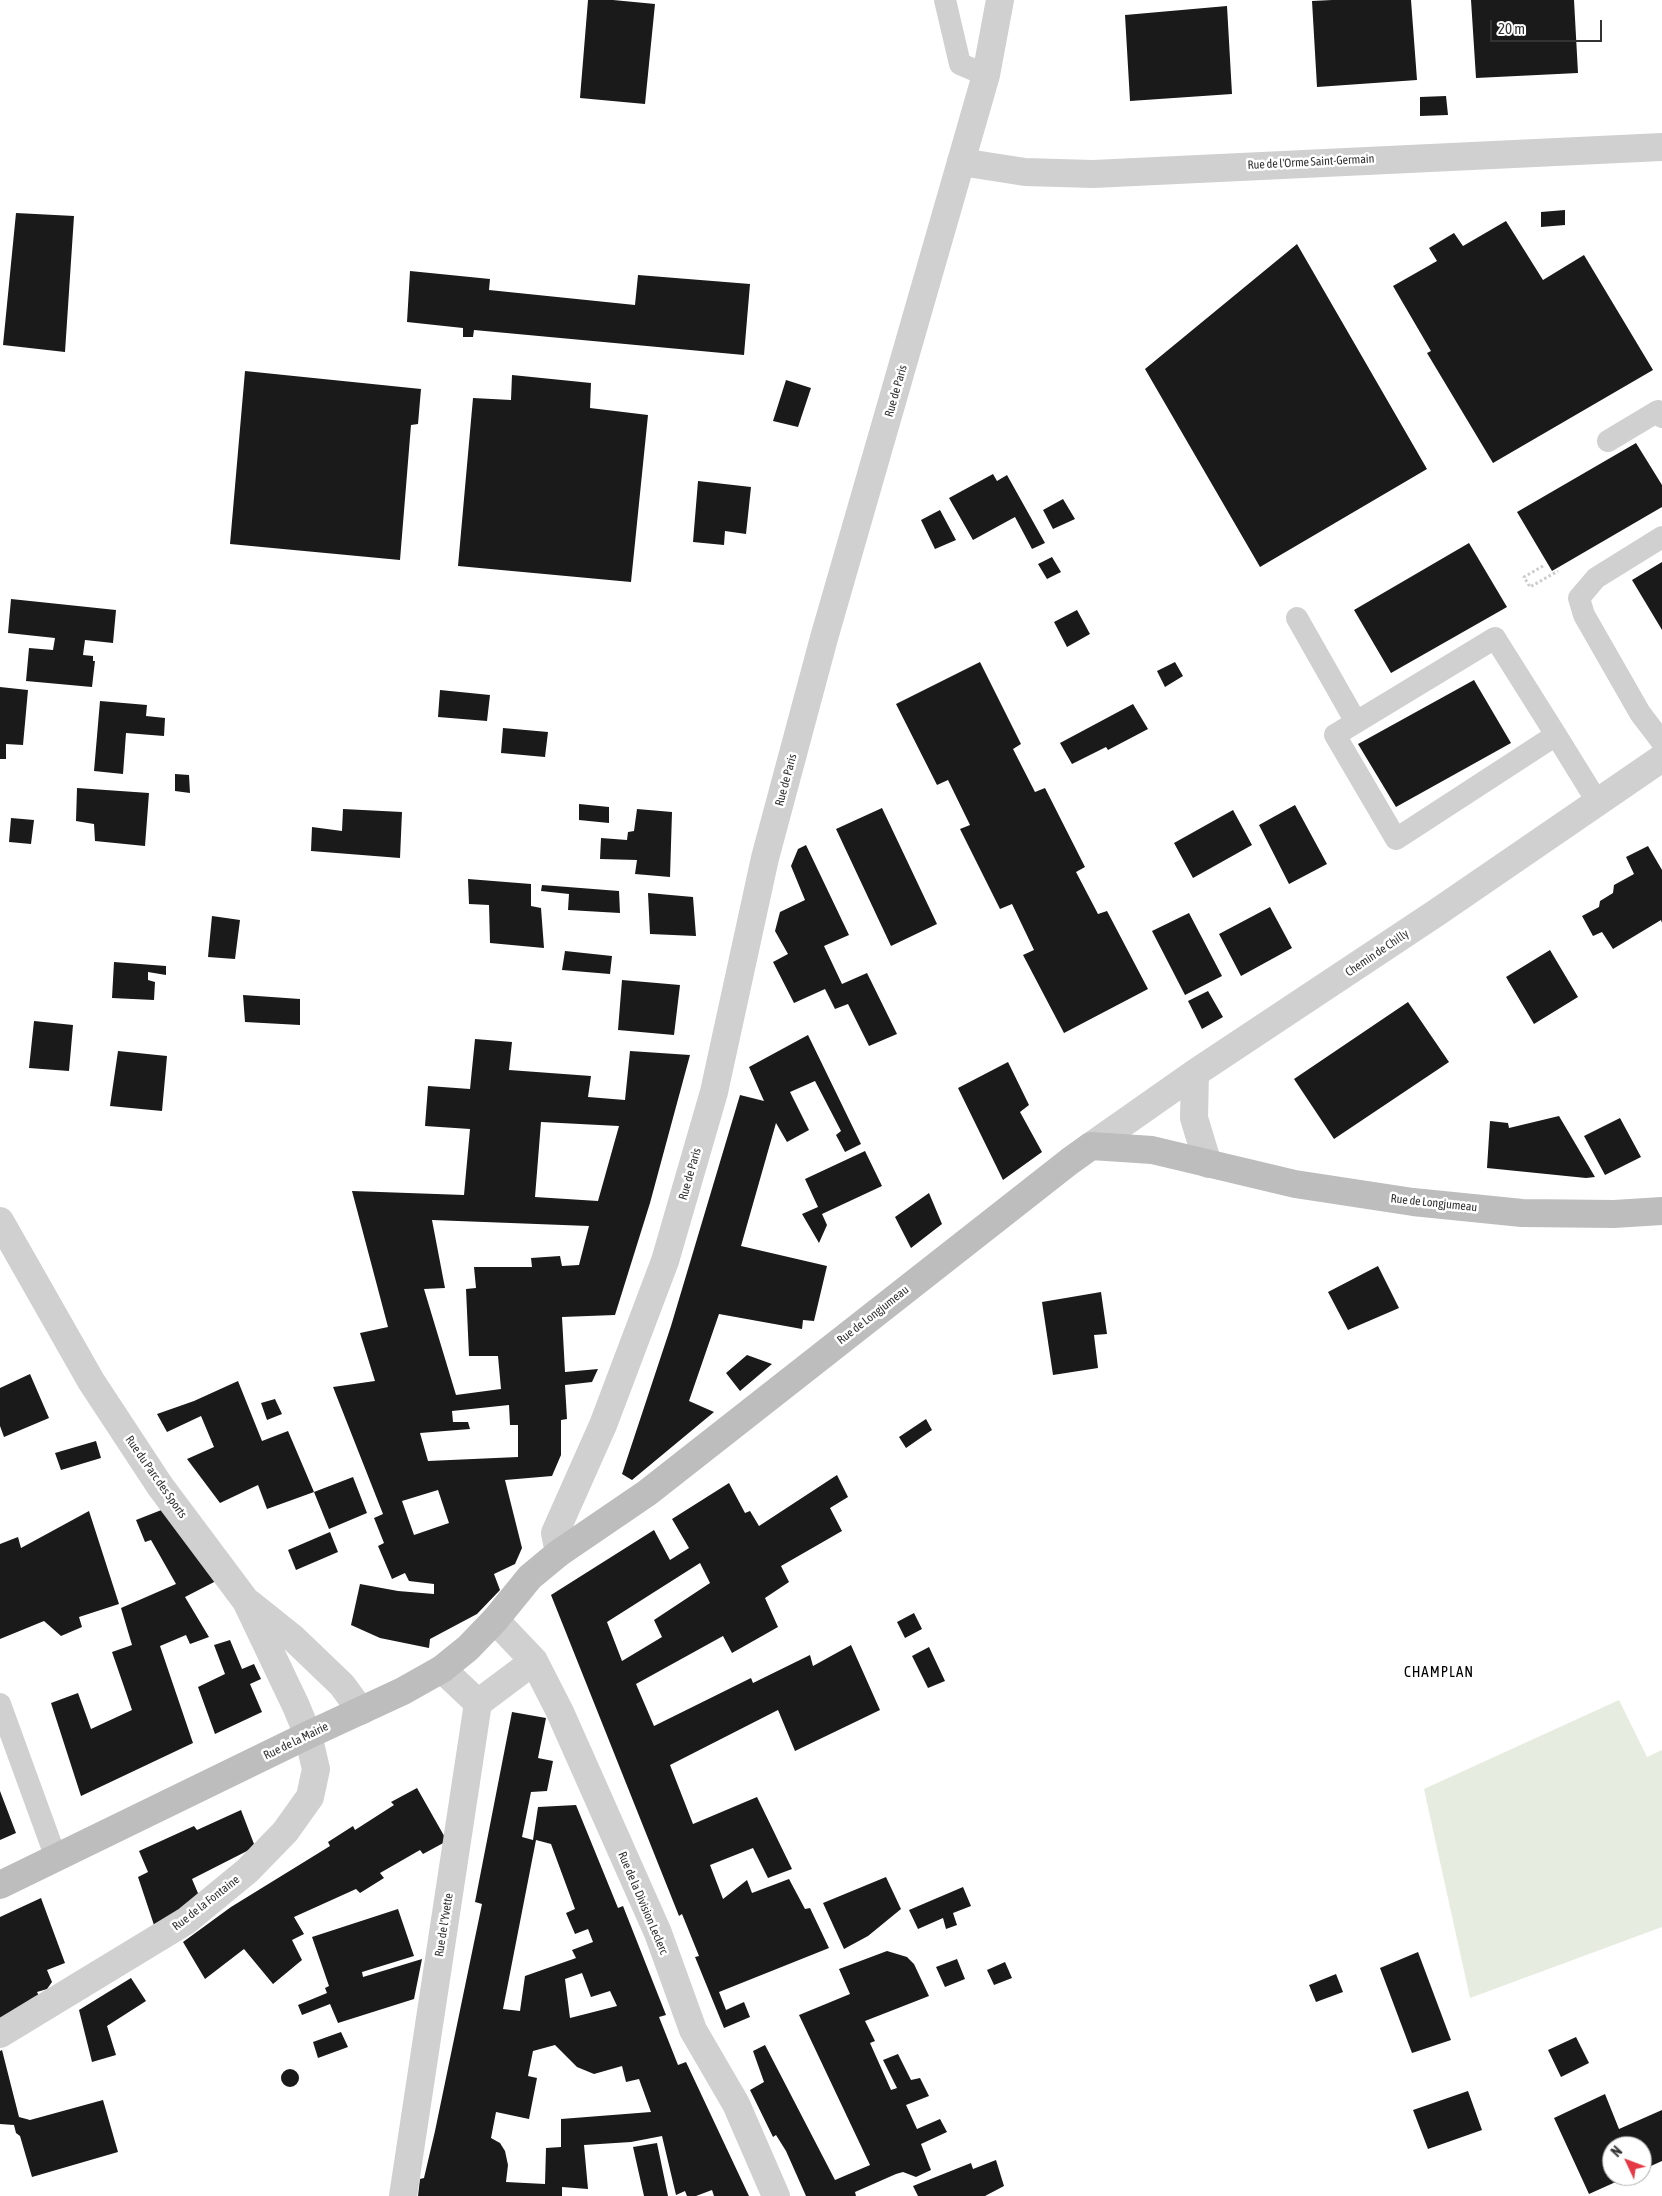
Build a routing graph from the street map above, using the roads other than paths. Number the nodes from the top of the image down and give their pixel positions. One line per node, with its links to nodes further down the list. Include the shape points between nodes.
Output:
1 (945, 0): 3 (lane, via 960,64)
2 (1000, 0): 3 (street, Rue de Paris)
3 (986, 75): 5 (street, Rue de Paris)
4 (1662, 147): 5 (street, Rue de l'Orme Saint-Germain, via 1093,174 1025,172)
5 (961, 162): 20 (street, Rue de Paris, via 824,638 765,858 714,1092 665,1261 603,1425 555,1533)
6 (1662, 417): 7 (lane, via 1658,411)
7 (1608, 441)
8 (1662, 537): 12 (lane, via 1596,578 1579,598 1584,615 1640,713)
9 (1297, 618): 10 (lane)
10 (1356, 722): 11 (lane, via 1494,638); 11 (lane, via 1335,735 1396,839)
11 (1556, 735): 14 (lane)
12 (1662, 742)
13 (1662, 758): 14 (street, Chemin de Chilly)
14 (1598, 803): 15 (street, Chemin de Chilly)
15 (1195, 1073): 16 (street, Chemin de Chilly); 17 (street, via 1194,1118)
16 (1091, 1146): 17 (main road, Rue de Longjumeau, via 1152,1150); 20 (main road, Rue de Longjumeau, via 647,1493)
17 (1208, 1164): 18 (main road, Rue de Longjumeau, via 1295,1184 1413,1202 1522,1212 1614,1214)
18 (1662, 1211)
19 (0, 1220): 21 (street, Rue du Parc des Sports, via 96,1389 160,1486)
20 (559, 1553): 22 (main road, Rue de la Mairie, via 530,1577)
21 (246, 1601): 27 (street, via 294,1639 342,1685); 28 (street, Rue du Parc des Sports)
22 (495, 1620): 23 (street, Rue de la Division Leclerc); 24 (main road, Rue de la Mairie)
23 (534, 1661): 25 (street); 33 (street, Rue de la Division Leclerc, via 560,1712 658,1933 693,2030 736,2104)
24 (442, 1669): 25 (street); 27 (main road, Rue de la Mairie, via 403,1692)
25 (478, 1703): 32 (street, Rue de l'Yvette)
26 (0, 1704): 29 (lane)
27 (360, 1711): 28 (main road, Rue de la Mairie)
28 (308, 1735): 29 (main road, Rue de la Mairie); 31 (street, Rue de la Fontaine, via 316,1769 310,1797 285,1832 247,1871 186,1921)
29 (56, 1858): 30 (main road, Rue de la Mairie)
30 (0, 1885)
31 (0, 2034)
32 (403, 2196)
33 (776, 2196)

